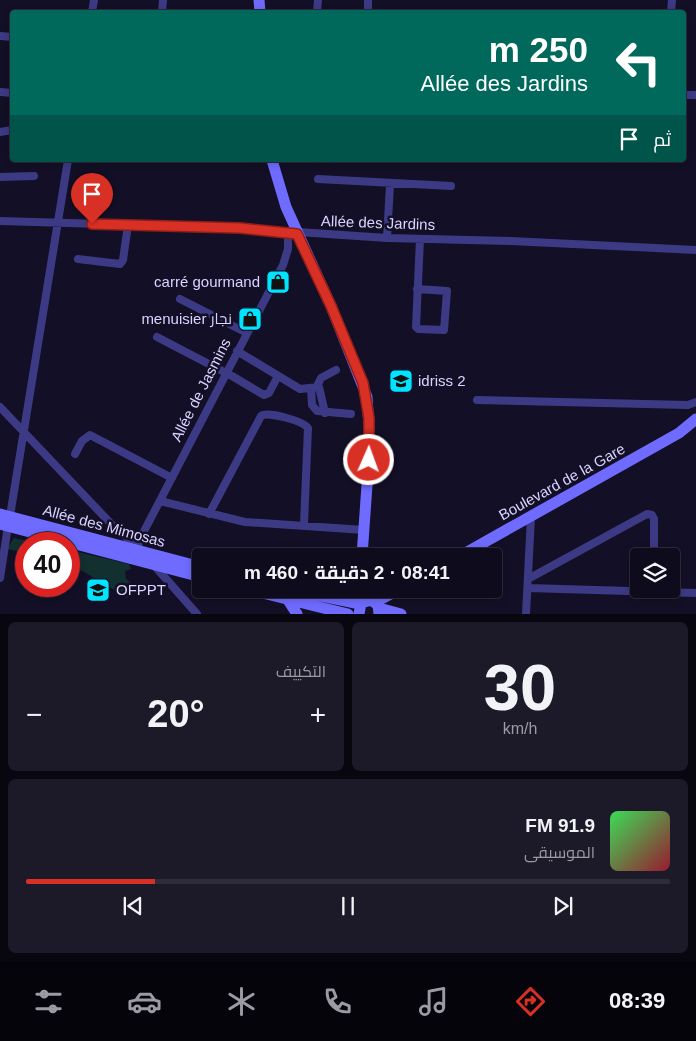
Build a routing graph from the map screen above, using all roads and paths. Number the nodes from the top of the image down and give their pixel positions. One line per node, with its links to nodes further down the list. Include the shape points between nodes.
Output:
1 (68, 162): 9 (street)
2 (273, 162): 11 (street)
3 (34, 176): 4 (street)
4 (0, 177)
5 (318, 179): 6 (street)
6 (390, 185): 7 (street); 12 (street)
7 (451, 186)
8 (0, 221): 9 (street, Allée des Jardins)
9 (57, 223): 10 (street, Allée des Jardins); 30 (street)
10 (128, 225): 11 (street, Allée des Jardins); 15 (street, via 120,264)
11 (292, 233): 12 (street, Allée des Jardins); 18 (street, Allée de Jasmins, via 283,264); 38 (street, via 331,306 367,397 370,442)
12 (387, 238): 13 (street, Allée des Jardins)
13 (420, 239): 14 (street, Allée des Jardins); 16 (street)
14 (696, 250)
15 (78, 259)
16 (417, 289): 16 (street, via 416,329 444,330 447,291)
17 (180, 299): 18 (street)
18 (247, 332): 20 (street, Allée de Jasmins)
19 (157, 337): 22 (street)
20 (238, 351): 22 (street, Allée de Jasmins); 23 (street)
21 (336, 370): 24 (street, via 321,378)
22 (229, 375): 23 (street, via 264,395 269,393); 32 (street, Allée de Jasmins)
23 (278, 376): 24 (street, via 300,389)
24 (314, 387): 28 (street, via 321,390 325,413)
25 (477, 400): 26 (street)
26 (692, 403): 29 (street)
27 (0, 407): 30 (street)
28 (352, 414)
29 (694, 427): 35 (street, Boulevard de la Gare)
30 (24, 432): 36 (street); 42 (street)
31 (75, 454): 32 (street, via 82,440 90,435)
32 (172, 478): 33 (street, Allée de Jasmins)
33 (160, 501): 34 (street); 42 (street, Allée de Jasmins)
34 (209, 514): 37 (street, via 254,523); 37 (street, via 261,416 270,413 303,422 308,428)
35 (531, 517): 40 (street, Boulevard de la Gare); 47 (street)
36 (4, 520): 42 (street, Allée des Mimosas); 46 (street)
37 (304, 524): 38 (street)
38 (364, 530): 39 (street)
39 (363, 548)
40 (475, 548)
41 (654, 548): 47 (street, via 654,519 647,514)
42 (136, 552): 43 (street, Allée des Mimosas)
43 (152, 560): 44 (street, Allée des Mimosas); 45 (street, Allée des Mimosas); 58 (street)
44 (192, 566)
45 (192, 574)
46 (0, 578)
47 (528, 579): 48 (street)
48 (528, 588): 49 (street); 62 (street)
49 (630, 590)
50 (680, 592): 51 (street)
51 (696, 593)
52 (290, 598): 59 (street)
53 (300, 598): 60 (street)
54 (326, 598): 57 (street)
55 (388, 598): 56 (street)
56 (377, 606): 57 (street, via 367,600); 61 (street)
57 (360, 607)
58 (197, 614)
59 (297, 614)
60 (348, 614)
61 (401, 614)
62 (526, 614)

